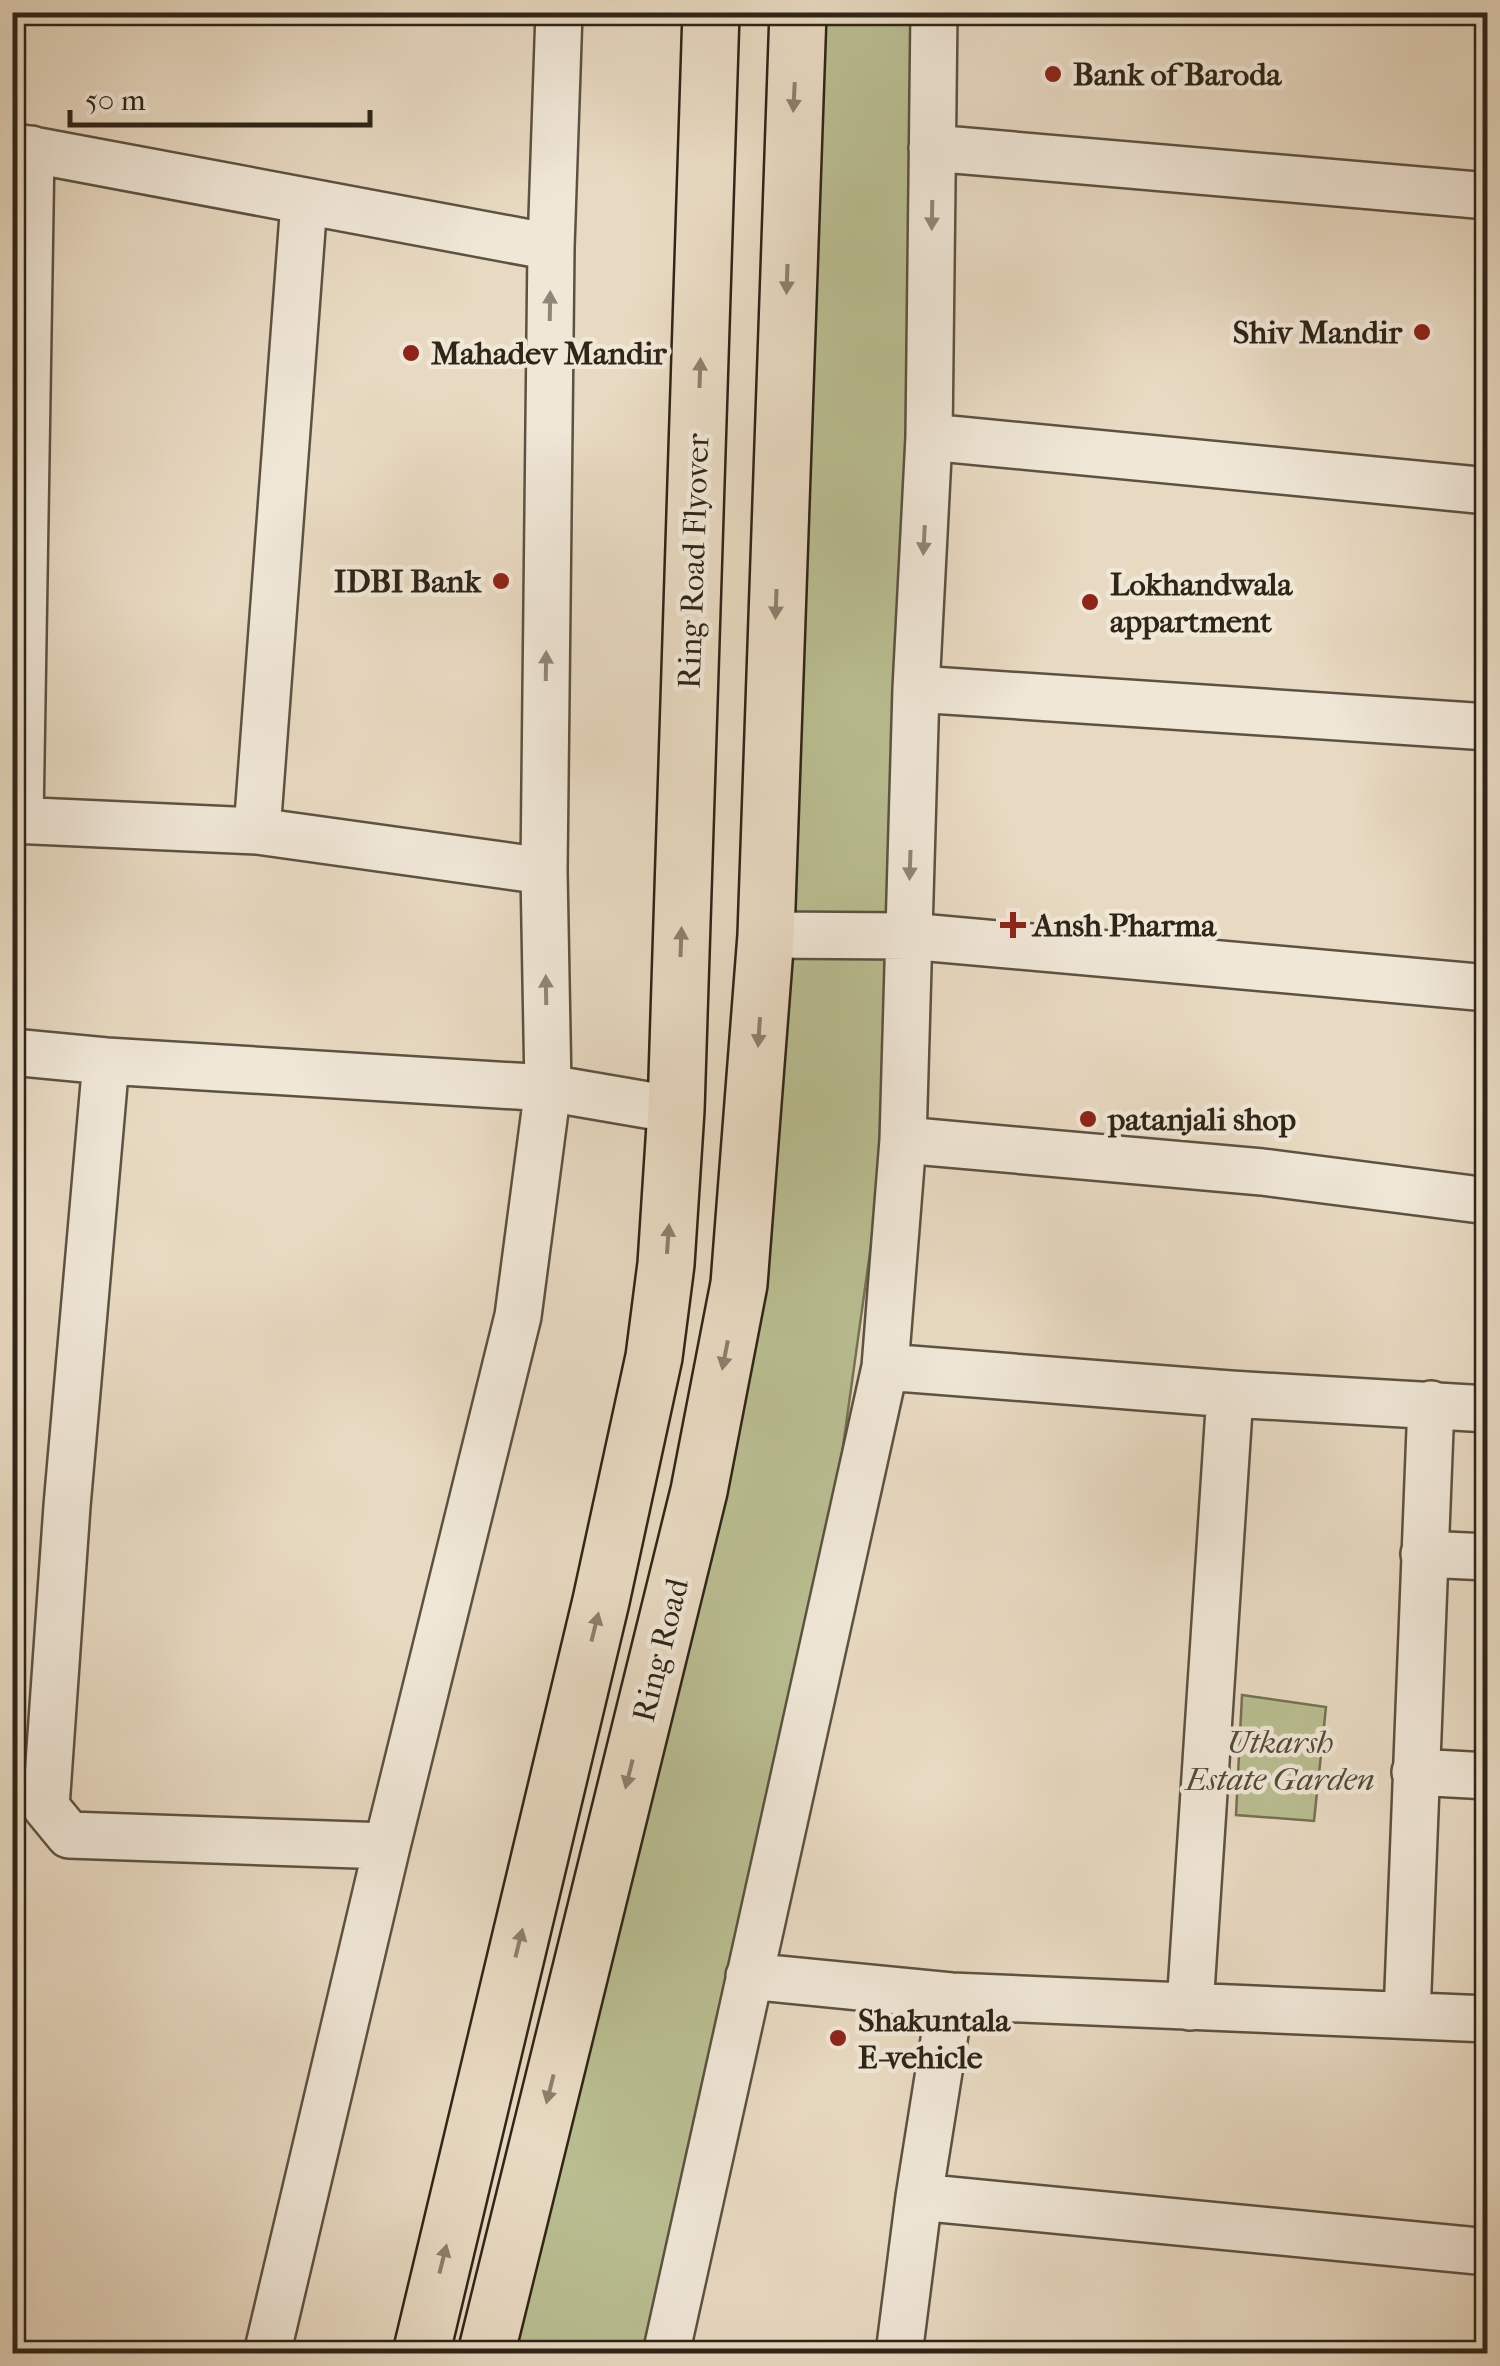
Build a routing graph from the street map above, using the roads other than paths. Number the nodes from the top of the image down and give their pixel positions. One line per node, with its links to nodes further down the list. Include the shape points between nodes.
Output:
1 (559, 12): 9 (street)
2 (711, 12): 23 (main road, Ring Road Flyover, one-way to 2)
3 (798, 12): 17 (main road, one-way to 17)
4 (934, 12): 6 (street)
5 (22, 148): 8 (street); 14 (street)
6 (932, 148): 7 (street); 10 (street, one-way to 10)
7 (1488, 196)
8 (304, 202): 9 (street); 15 (street)
9 (551, 247): 16 (street, one-way to 9)
10 (929, 437): 11 (street); 12 (street, one-way to 12)
11 (1488, 490)
12 (916, 689): 13 (street); 18 (street, one-way to 18)
13 (1488, 727)
14 (16, 821): 15 (street)
15 (257, 830): 16 (street)
16 (544, 871): 22 (street, one-way to 16)
17 (766, 935): 18 (street); 44 (main road, Ring Road, one-way to 44, via 745,1227 699,1491)
18 (908, 936): 19 (street); 24 (street)
19 (1488, 988)
20 (12, 1052): 21 (street)
21 (106, 1062): 22 (street); 34 (street, via 46,1807 69,1836)
22 (548, 1088): 23 (street); 34 (street, via 518,1316)
23 (676, 1110): 43 (main road, Ring Road, one-way to 23, via 654,1357)
24 (904, 1140): 25 (street, via 1262,1172); 26 (street)
25 (1488, 1201)
26 (885, 1366): 27 (street); 35 (street)
27 (1230, 1394): 28 (street); 37 (street)
28 (1431, 1404): 29 (street); 30 (street)
29 (1488, 1410)
30 (1424, 1554): 31 (street); 32 (street)
31 (1488, 1557)
32 (1415, 1772): 33 (street); 38 (street)
33 (1488, 1776)
34 (386, 1846): 42 (street)
35 (749, 1976): 36 (street); 45 (street)
36 (952, 1996): 37 (street); 40 (street)
37 (1190, 2007): 38 (street)
38 (1407, 2014): 39 (street)
39 (1488, 2018)
40 (920, 2197): 41 (street); 46 (street)
41 (1488, 2252)
42 (267, 2354)
43 (421, 2354)
44 (486, 2354)
45 (666, 2354)
46 (899, 2354)

